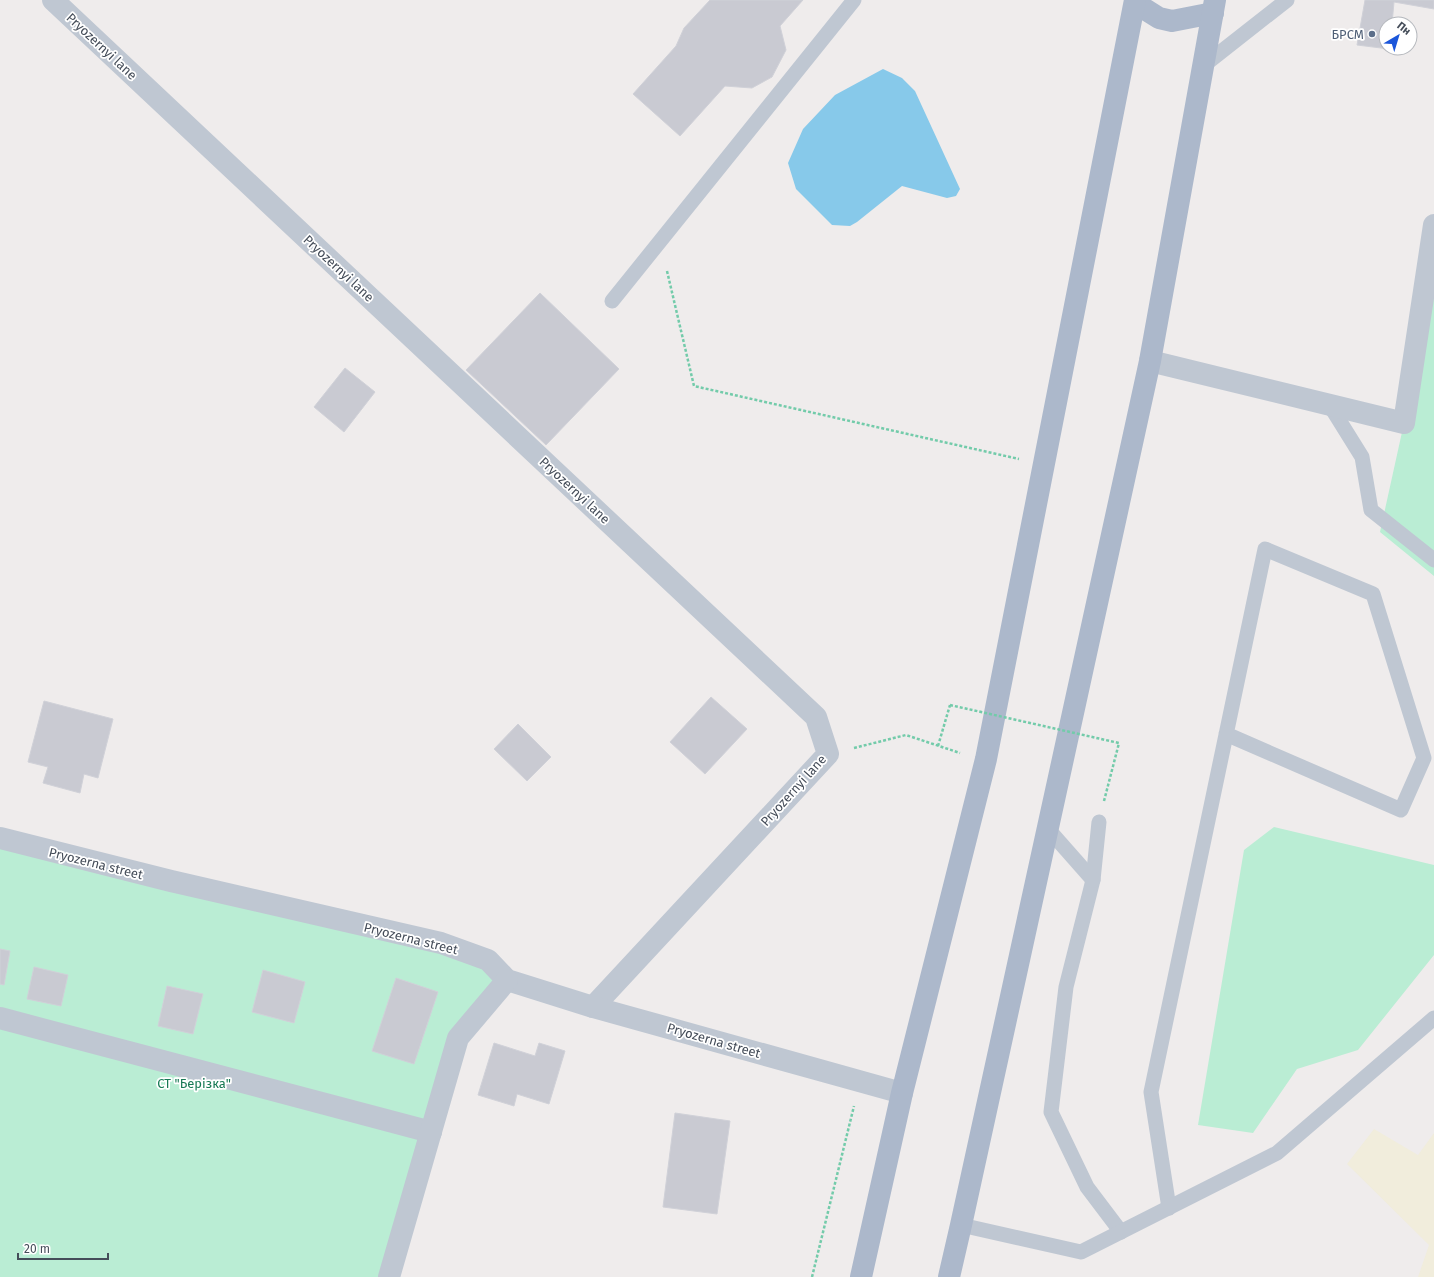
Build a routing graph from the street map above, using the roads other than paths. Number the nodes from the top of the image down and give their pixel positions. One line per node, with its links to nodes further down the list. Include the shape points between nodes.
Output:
1 (53, 0): 18 (street, Pryozernyi lane, via 816,717 828,754)
2 (854, 0): 8 (lane)
3 (1135, 2): 5 (main road, via 1159,18 1172,21); 21 (main road, via 986,760)
4 (1281, 2): 6 (lane)
5 (1214, 7): 6 (main road)
6 (1203, 66): 9 (main road)
7 (1434, 225): 10 (street, via 1404,423)
8 (612, 301)
9 (1150, 361): 10 (street); 14 (main road)
10 (1329, 404): 11 (lane, via 1362,457 1371,510)
11 (1434, 560)
12 (1226, 734): 12 (lane, via 1265,549 1374,594 1424,758 1401,810); 23 (lane, via 1151,1092)
13 (1099, 822): 16 (lane)
14 (1048, 829): 16 (lane); 24 (main road)
15 (0, 838): 17 (street, Pryozerna street, via 171,882 441,943 488,960)
16 (1093, 880): 25 (lane, via 1066,987 1051,1112 1087,1187)
17 (508, 980): 18 (street, Pryozerna street); 22 (street, via 458,1038)
18 (593, 1006): 21 (street, Pryozerna street)
19 (0, 1018): 22 (street)
20 (1434, 1018): 23 (lane, via 1276,1153)
21 (902, 1093): 27 (main road)
22 (431, 1132): 26 (street)
23 (1169, 1208): 25 (lane)
24 (962, 1225): 25 (lane, via 1082,1252); 28 (main road)
25 (1122, 1232)
26 (389, 1277)
27 (861, 1277)
28 (949, 1277)

